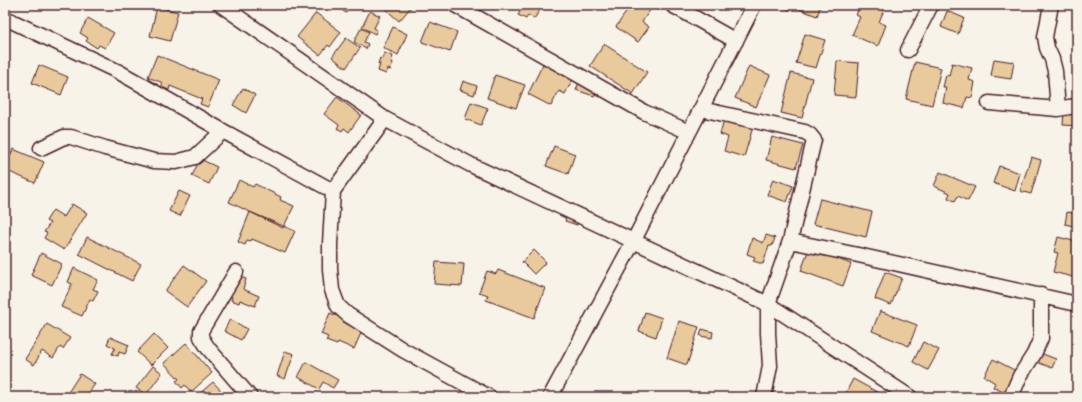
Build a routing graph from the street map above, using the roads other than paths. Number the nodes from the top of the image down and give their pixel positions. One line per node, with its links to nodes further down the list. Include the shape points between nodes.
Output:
1 (221, 5): 14 (street)
2 (455, 5): 16 (street, via 644,112)
3 (672, 5): 8 (street)
4 (754, 5): 8 (street)
5 (931, 5): 9 (street)
6 (1051, 5): 13 (street, via 1045,37 1055,71)
7 (5, 18): 15 (street, via 119,72)
8 (736, 41): 12 (street)
9 (908, 50)
10 (989, 103): 13 (street)
11 (1077, 106): 13 (street)
12 (701, 109): 16 (street); 19 (street, via 805,132 814,140)
13 (1058, 109)
14 (385, 119): 18 (street); 20 (street, via 471,166)
15 (223, 131): 17 (street, via 195,157 176,162 154,161 72,137 64,137); 18 (street)
16 (689, 132): 20 (street)
17 (41, 148)
18 (333, 191): 26 (street, via 330,269 332,290 338,306 348,316 403,350)
19 (790, 241): 22 (street); 23 (street)
20 (633, 242): 23 (street); 27 (street)
21 (236, 272): 25 (street, via 201,331 201,337)
22 (1041, 295): 24 (street); 30 (street, via 1041,338)
23 (768, 304): 28 (street, via 770,366); 29 (street)
24 (1077, 304)
25 (250, 397)
26 (489, 397)
27 (550, 397)
28 (764, 397)
29 (910, 397)
30 (1011, 397)

